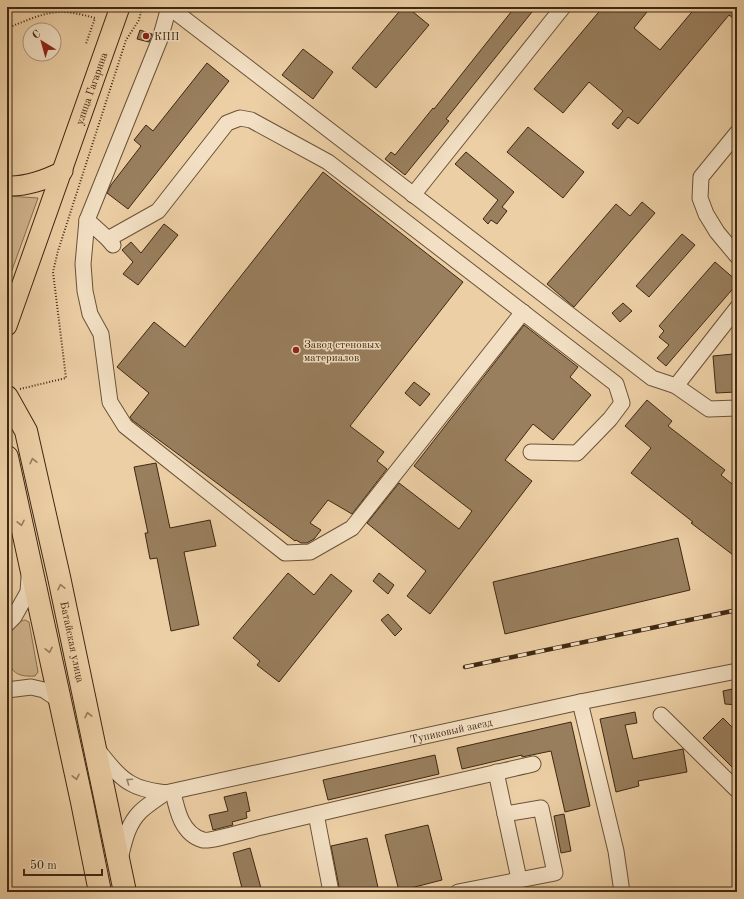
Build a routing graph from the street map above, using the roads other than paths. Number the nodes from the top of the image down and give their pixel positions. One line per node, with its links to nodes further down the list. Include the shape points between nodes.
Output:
1 (120, 7): 5 (main road, улица Гагарина)
2 (169, 7): 7 (street); 8 (street, via 160,39)
3 (563, 7): 7 (street)
4 (737, 133): 9 (street, via 701,177 700,198 713,226)
5 (63, 171): 6 (main road, via 19,187); 12 (main road, улица Гагарина)
6 (7, 186)
7 (414, 195): 13 (street, via 652,378)
8 (87, 220): 11 (street, via 111,242 158,211 226,123 240,118 251,120 328,162); 11 (street, via 83,264 85,291 90,314 101,334 110,402 126,426 285,553 310,552 352,528)
9 (737, 256)
10 (737, 308): 13 (street)
11 (522, 312): 16 (street, via 616,384 622,403 577,453)
12 (7, 326)
13 (676, 386): 15 (street, via 709,409)
14 (7, 397): 25 (highway, Батайская улица, one-way to 14, via 26,431)
15 (737, 408)
16 (531, 452)
17 (7, 457): 18 (highway, one-way to 18)
18 (30, 564): 19 (street, via 28,592 14,617); 22 (highway, one-way to 22)
19 (7, 624)
20 (737, 671): 23 (street, Тупиковый заезд)
21 (7, 690): 22 (street, via 31,687 44,690)
22 (60, 701): 34 (highway, one-way to 34)
23 (580, 702): 29 (street, Тупиковый заезд); 38 (street, via 616,851)
24 (661, 715): 28 (street)
25 (94, 746): 29 (street, one-way to 25, via 131,784); 32 (highway, Батайская улица)
26 (533, 764): 27 (street)
27 (496, 772): 30 (street); 31 (street)
28 (737, 790)
29 (169, 793): 30 (street, via 185,827 194,836 205,841); 32 (street, via 139,812 126,834)
30 (316, 814): 36 (street)
31 (505, 814): 33 (street); 33 (street, via 541,808 555,873)
32 (119, 862): 35 (highway, Батайская улица)
33 (519, 879): 37 (street)
34 (100, 892)
35 (125, 892)
36 (331, 892)
37 (458, 892)
38 (622, 892)

